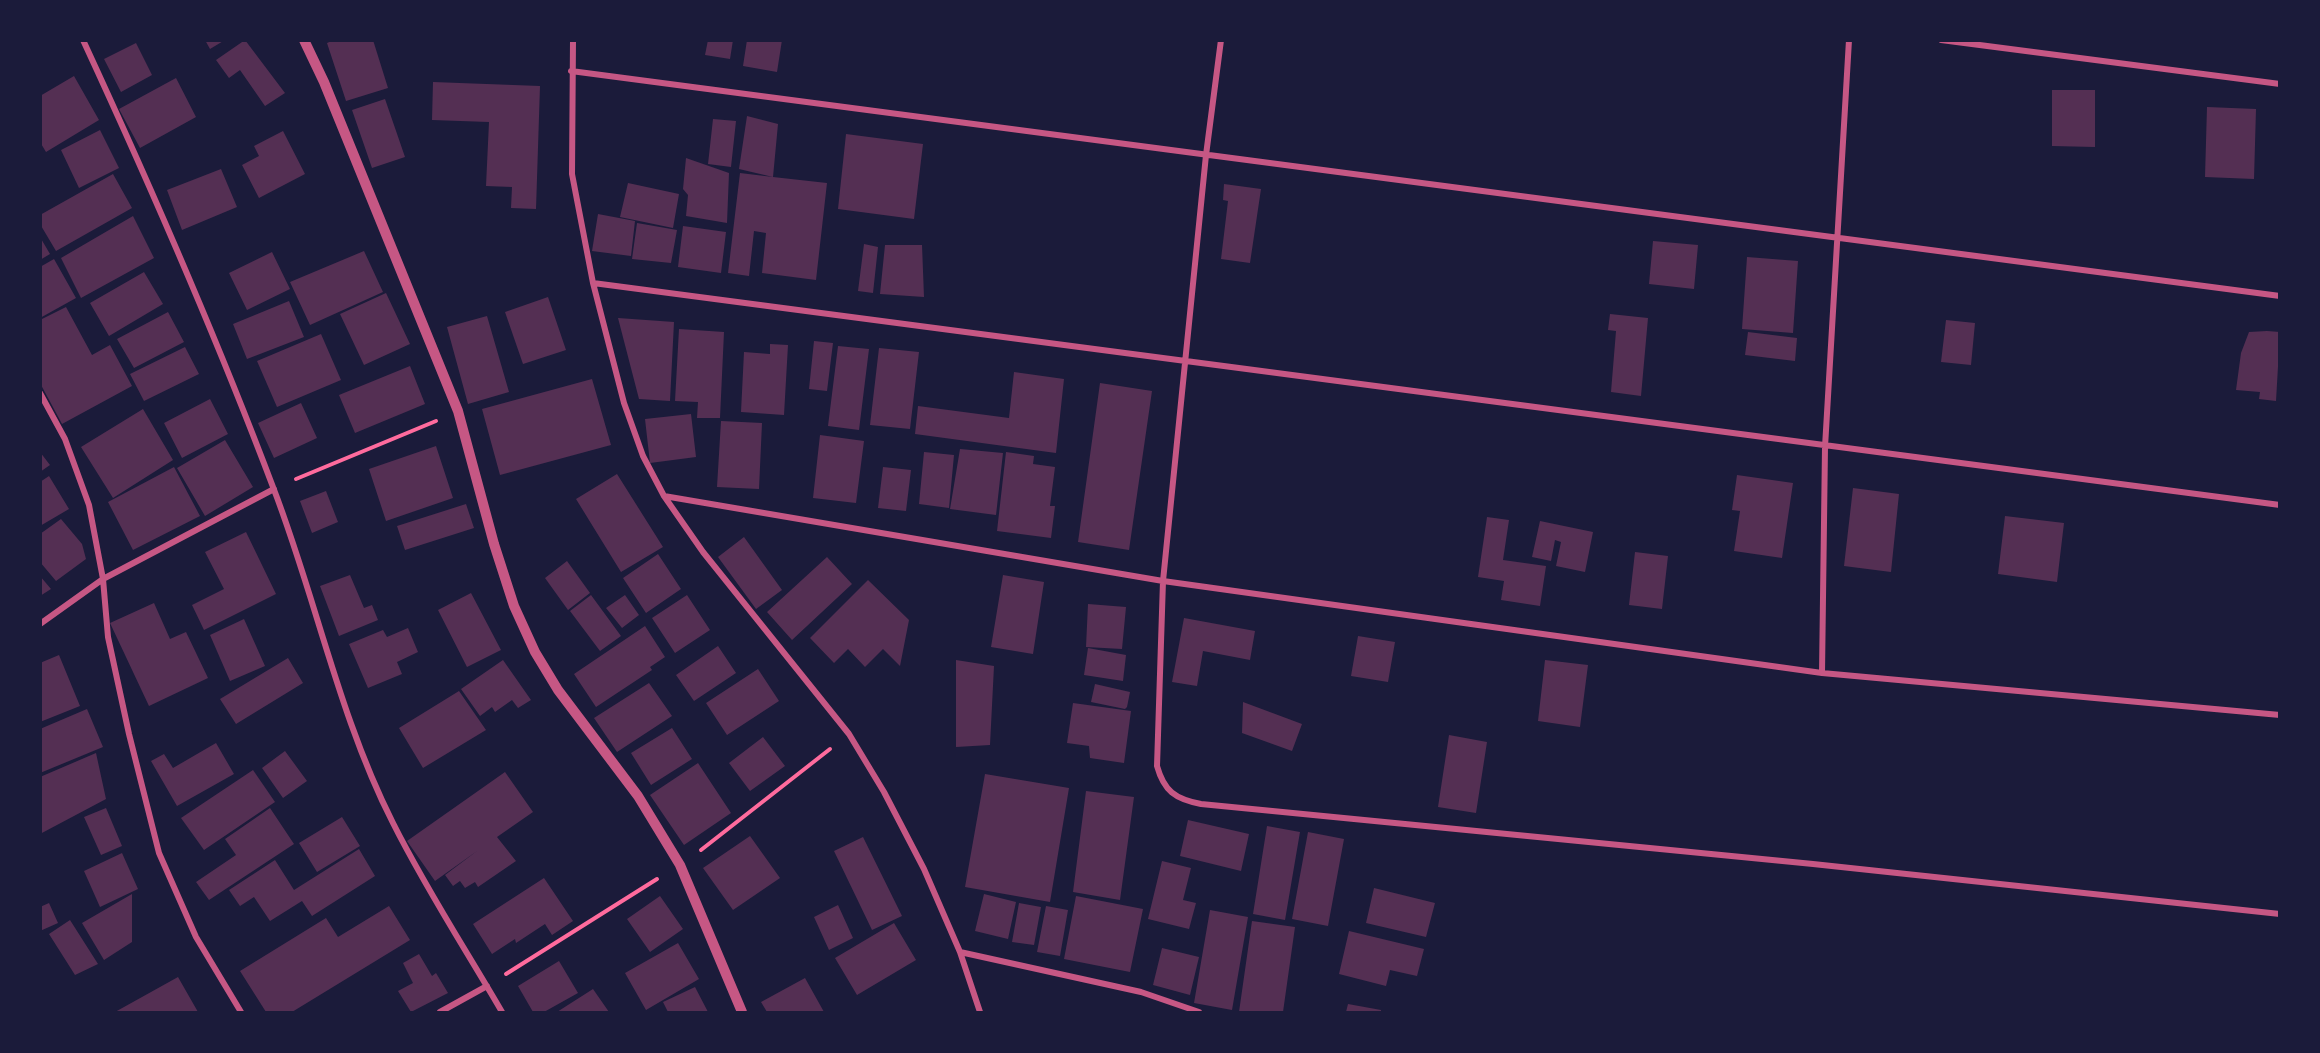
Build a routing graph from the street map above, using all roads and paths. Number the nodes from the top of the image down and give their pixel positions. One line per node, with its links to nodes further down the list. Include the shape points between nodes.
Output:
1 (83, 40): 17 (street, via 146,178)
2 (304, 40): 15 (street)
3 (573, 40): 7 (street)
4 (1221, 40): 9 (street)
5 (1849, 40): 10 (street)
6 (1941, 40): 8 (street)
7 (571, 71): 9 (street); 11 (street, via 572,174)
8 (2280, 84)
9 (1206, 155): 10 (street); 13 (street)
10 (1839, 238): 12 (street); 16 (street)
11 (593, 284): 13 (street); 18 (street, via 624,403 643,456)
12 (2280, 296)
13 (1185, 363): 16 (street); 21 (street)
14 (40, 393): 20 (street, via 65,439 89,505)
15 (458, 411): 17 (path); 31 (street, via 494,544 514,606 535,652 558,690 638,796 680,865)
16 (1825, 447): 19 (street); 23 (street)
17 (274, 489): 20 (street); 27 (street, via 351,723 392,821 439,909)
18 (664, 496): 21 (street); 26 (street, via 703,552 849,734 924,869)
19 (2280, 505)
20 (103, 579): 22 (street); 28 (street, via 108,637 159,853 196,937)
21 (1164, 581): 23 (street); 25 (street, via 1157,766 1168,792 1182,800)
22 (40, 624)
23 (1822, 673): 24 (street)
24 (2280, 715)
25 (2280, 914)
26 (960, 952): 32 (street); 33 (street, via 1141,992)
27 (487, 986): 29 (street); 30 (street)
28 (241, 1012)
29 (440, 1012)
30 (502, 1012)
31 (742, 1012)
32 (980, 1012)
33 (1199, 1012)

